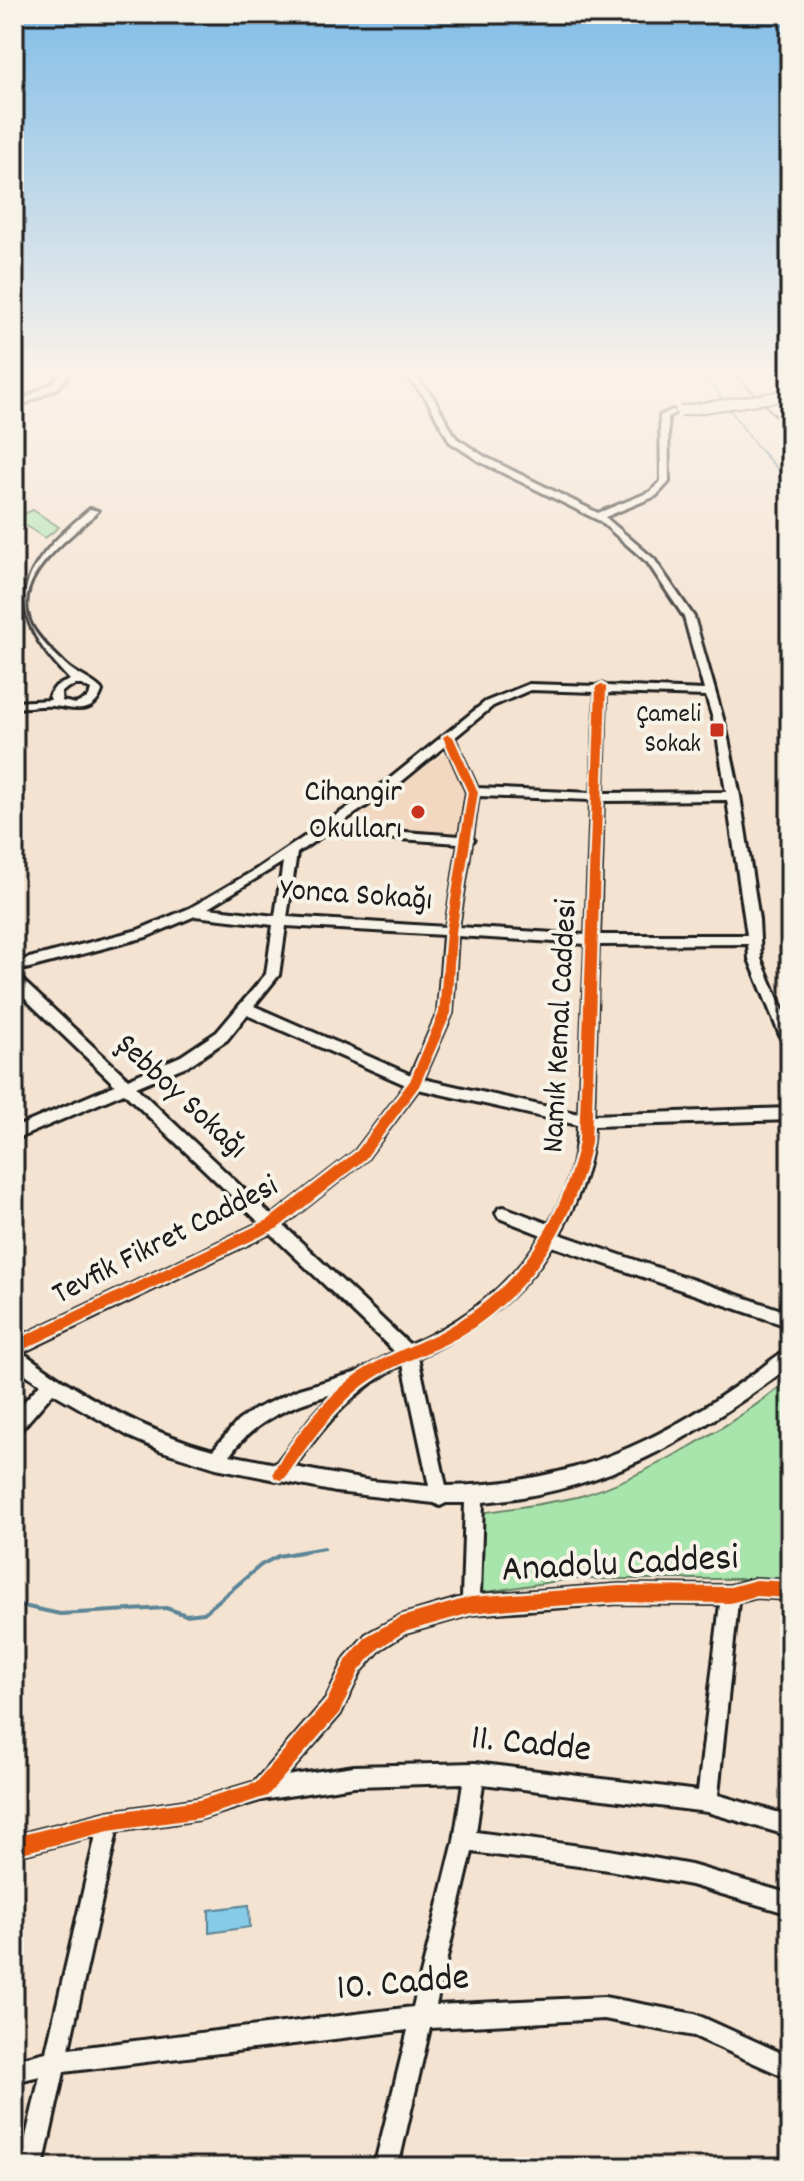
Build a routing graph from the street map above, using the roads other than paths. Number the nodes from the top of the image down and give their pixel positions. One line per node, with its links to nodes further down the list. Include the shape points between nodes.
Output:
1 (514, 475): 3 (street)
2 (672, 475): 3 (street, bridge, via 671,483 656,496)
3 (601, 518): 9 (street, via 651,561 689,617)
4 (14, 602): 6 (street, via 26,570 42,548 93,511 34,570 21,607 25,625 73,677)
5 (14, 615): 8 (street, via 17,627 62,677)
6 (85, 682): 8 (street); 8 (street, via 97,691 89,703 68,707)
7 (601, 687): 9 (street); 12 (street, via 529,687 489,704); 15 (street, Namık Kemal Caddesi)
8 (59, 693): 10 (street); 11 (street)
9 (711, 693): 14 (street)
10 (14, 698)
11 (14, 705)
12 (448, 737): 13 (street); 16 (street)
13 (473, 792): 15 (street); 17 (street, Tevfik Fikret Caddesi)
14 (734, 796): 15 (street); 22 (street)
15 (597, 797): 23 (street, Namık Kemal Caddesi)
16 (323, 830): 17 (street); 18 (street)
17 (468, 840): 21 (street, Tevfik Fikret Caddesi)
18 (291, 851): 19 (street); 20 (street)
19 (194, 911): 20 (street, Yonca Sokağı); 24 (street, via 130,938)
20 (280, 921): 21 (street, Yonca Sokağı); 26 (street, via 272,975)
21 (451, 932): 23 (street, Yonca Sokağı); 28 (street, Tevfik Fikret Caddesi, via 445,1013)
22 (754, 939): 23 (street, Yonca Sokağı); 27 (street, via 755,959)
23 (594, 940): 31 (street, Namık Kemal Caddesi)
24 (14, 967)
25 (14, 980): 29 (street, Şebboy Sokağı)
26 (245, 1008): 28 (street); 29 (street, via 222,1036 186,1060)
27 (790, 1043)
28 (415, 1083): 31 (street); 34 (street, Tevfik Fikret Caddesi, via 361,1155)
29 (126, 1086): 32 (street); 34 (street, Şebboy Sokağı)
30 (790, 1114): 31 (street)
31 (586, 1121): 35 (street, Namık Kemal Caddesi, via 581,1168)
32 (14, 1134)
33 (504, 1213): 35 (street)
34 (273, 1224): 37 (street, Tevfik Fikret Caddesi); 38 (street, Şebboy Sokağı)
35 (551, 1232): 36 (street, via 553,1240); 38 (street, Namık Kemal Caddesi, via 515,1284 464,1326)
36 (790, 1320)
37 (14, 1348)
38 (409, 1355): 41 (street, Namık Kemal Caddesi); 46 (street)
39 (14, 1356): 42 (street)
40 (790, 1356): 47 (street, via 726,1404 652,1449 576,1477)
41 (361, 1379): 44 (street, via 308,1392 249,1420); 45 (street, Namık Kemal Caddesi, via 323,1416)
42 (51, 1384): 43 (street); 44 (street, via 117,1423)
43 (14, 1425)
44 (216, 1460): 45 (street)
45 (280, 1473): 46 (street)
46 (440, 1497): 47 (street)
47 (474, 1497): 50 (street)
48 (790, 1590): 49 (street, Anadolu Caddesi, via 756,1588)
49 (730, 1595): 50 (street, Anadolu Caddesi, via 619,1594); 53 (street)
50 (471, 1605): 52 (street, Anadolu Caddesi, via 401,1625 373,1642 353,1665 333,1707)
51 (475, 1773): 52 (street, 11. Cadde, via 354,1776); 53 (street, 11. Cadde); 56 (street)
52 (261, 1790): 54 (street, via 199,1809)
53 (707, 1802): 55 (street, 11. Cadde)
54 (109, 1822): 57 (street); 60 (street)
55 (790, 1826)
56 (464, 1841): 58 (street, via 691,1875); 59 (street)
57 (14, 1846)
58 (790, 1904)
59 (422, 2017): 60 (street, 10. Cadde); 61 (street, 10. Cadde, via 604,2008 695,2025); 64 (street)
60 (52, 2062): 62 (street, 10. Cadde); 63 (street)
61 (790, 2068)
62 (14, 2071)
63 (31, 2167)
64 (386, 2167)

